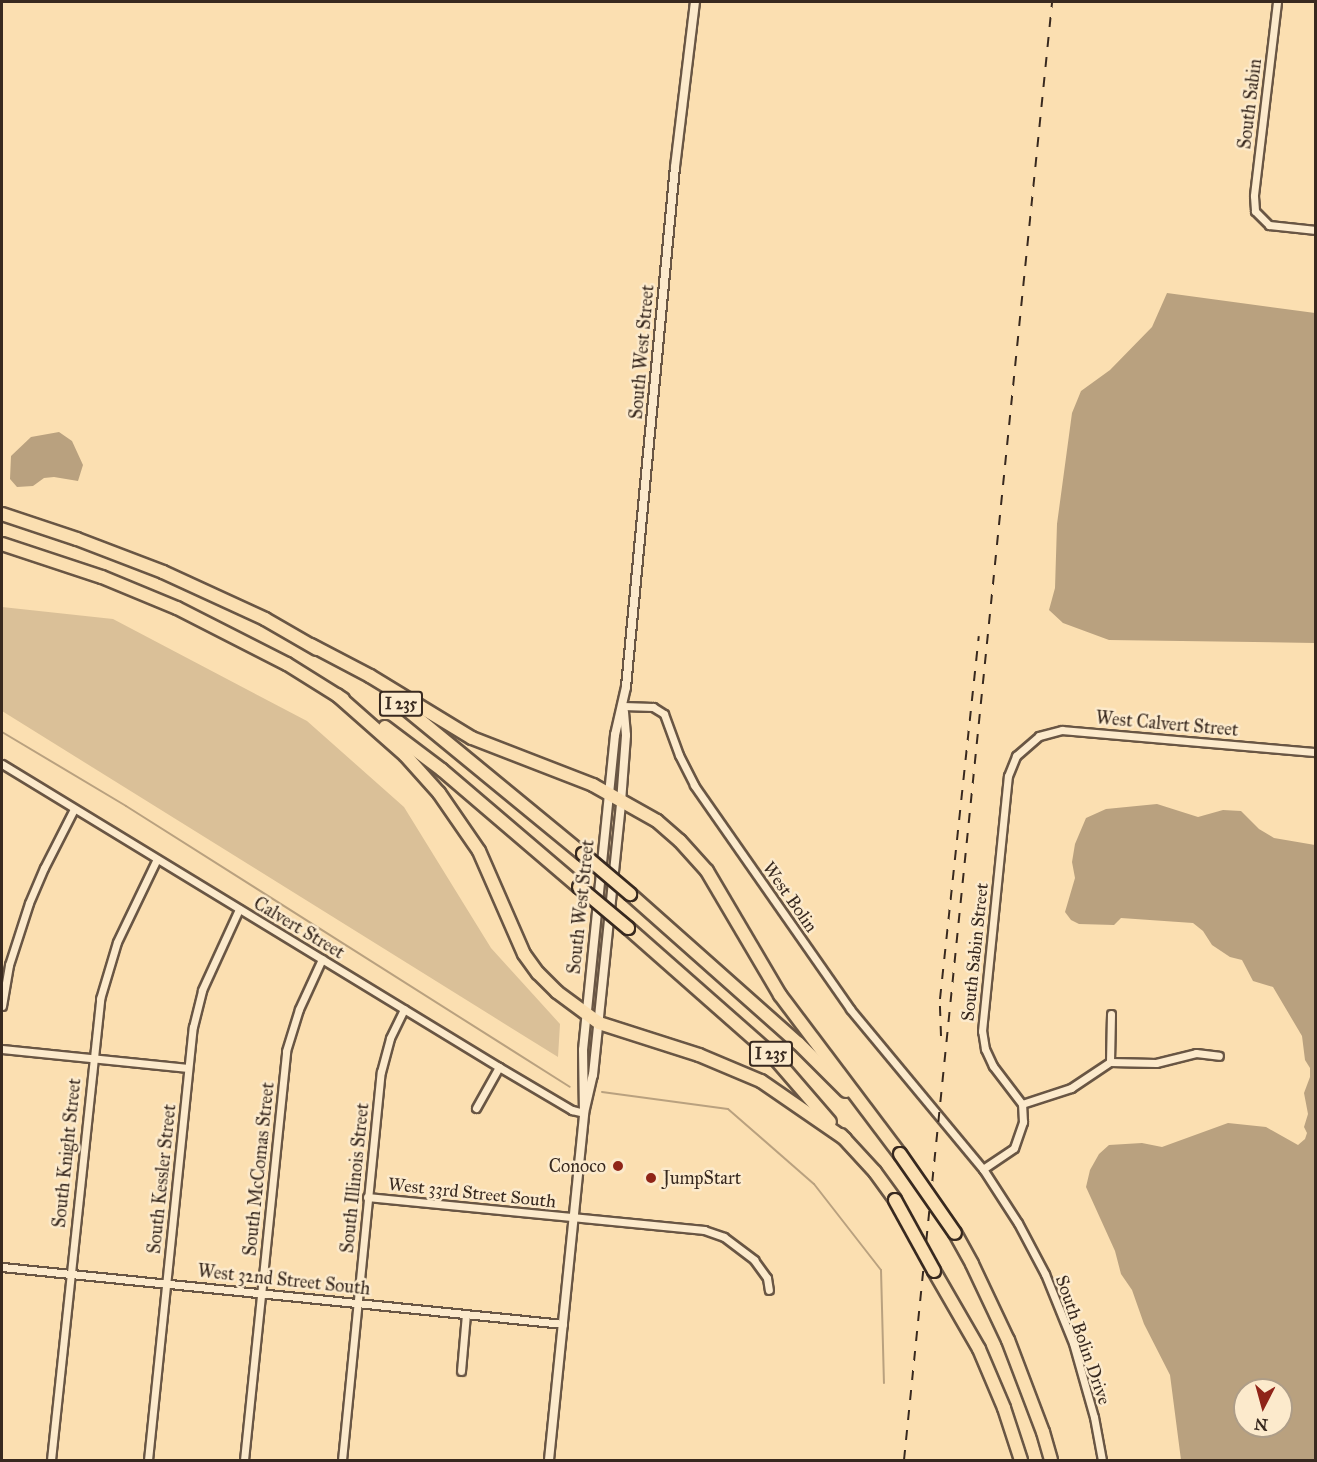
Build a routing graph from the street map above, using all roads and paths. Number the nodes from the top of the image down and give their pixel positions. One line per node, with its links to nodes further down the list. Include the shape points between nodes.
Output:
1 (694, 2): 8 (street, South West Street)
2 (1277, 2): 3 (street, South Sabin, via 1255,211 1269,225)
3 (1316, 230)
4 (2, 514): 6 (highway, I 235, via 163,572)
5 (2, 544): 7 (highway, I 235, via 102,577 177,608 287,664)
6 (311, 645): 12 (highway, via 472,738); 32 (highway, I 235, bridge, via 425,722 583,854 798,1043)
7 (337, 695): 21 (highway, via 425,775 479,851 528,960 547,982); 34 (highway, I 235, bridge, via 442,770 628,928 773,1056)
8 (623, 706): 12 (street, South West Street, via 615,735); 13 (street, South West Street, via 626,735); 33 (street, West Bolin, via 653,707 664,714 694,785 850,1009)
9 (1022, 749): 10 (street, West Calvert Street, via 1039,736 1062,730); 29 (street, South Sabin Street, via 1008,776 982,1031 993,1066)
10 (1316, 752)
11 (2, 764): 14 (street, Calvert Street)
12 (609, 794): 13 (highway); 21 (street, South West Street)
13 (621, 802): 22 (street, South West Street); 32 (highway, via 657,821 707,871 766,975)
14 (74, 810): 15 (street, Calvert Street); 18 (street, via 44,868 24,919 9,965)
15 (157, 859): 16 (street, Calvert Street); 25 (street, South Knight Street, via 111,956)
16 (239, 909): 17 (street, Calvert Street); 28 (street, South Kessler Street, via 202,990)
17 (322, 959): 19 (street, Calvert Street); 42 (street, South McComas Street, via 288,1043)
18 (2, 1006)
19 (404, 1009): 27 (street, Calvert Street); 36 (street, South Illinois Street, via 384,1056)
20 (1111, 1014): 26 (street)
21 (587, 1015): 22 (highway); 31 (street, South West Street)
22 (598, 1023): 31 (street, South West Street, via 593,1075); 34 (highway, via 742,1072 776,1090)
23 (2, 1049): 25 (street)
24 (1219, 1056): 26 (street, via 1196,1053 1156,1063)
25 (92, 1058): 28 (street); 39 (street, South Knight Street)
26 (1110, 1062): 29 (street, via 1071,1088)
27 (499, 1067): 30 (street); 31 (street, Calvert Street, via 572,1110)
28 (188, 1068): 40 (street, South Kessler Street)
29 (1022, 1104): 35 (street, via 1022,1129 1017,1142 1006,1155)
30 (476, 1108)
31 (584, 1113): 37 (street, South West Street)
32 (871, 1116): 53 (highway, I 235, bridge, via 955,1233 972,1264 1008,1340)
33 (939, 1117): 35 (street, South Bolin Drive)
34 (844, 1139): 52 (highway, I 235, bridge, via 895,1200 979,1349)
35 (983, 1169): 54 (street, South Bolin Drive, via 1018,1223 1060,1309 1085,1383)
36 (367, 1197): 37 (street, West 33rd Street South); 43 (street, South Illinois Street)
37 (574, 1218): 41 (street, West 33rd Street South, via 704,1230 724,1237 759,1266); 45 (street, South West Street)
38 (2, 1267): 39 (street, West 32nd Street South)
39 (71, 1274): 40 (street, West 32nd Street South); 47 (street, South Knight Street)
40 (167, 1284): 42 (street, West 32nd Street South); 48 (street, South Kessler Street)
41 (769, 1290)
42 (261, 1293): 43 (street, West 32nd Street South); 49 (street, South McComas Street)
43 (358, 1303): 44 (street, West 32nd Street South); 50 (street, South Illinois Street)
44 (466, 1314): 45 (street, West 32nd Street South); 46 (street)
45 (563, 1324): 51 (street, South West Street)
46 (461, 1371)
47 (51, 1461)
48 (148, 1461)
49 (244, 1461)
50 (342, 1461)
51 (549, 1461)
52 (1021, 1461)
53 (1051, 1461)
54 (1102, 1461)

